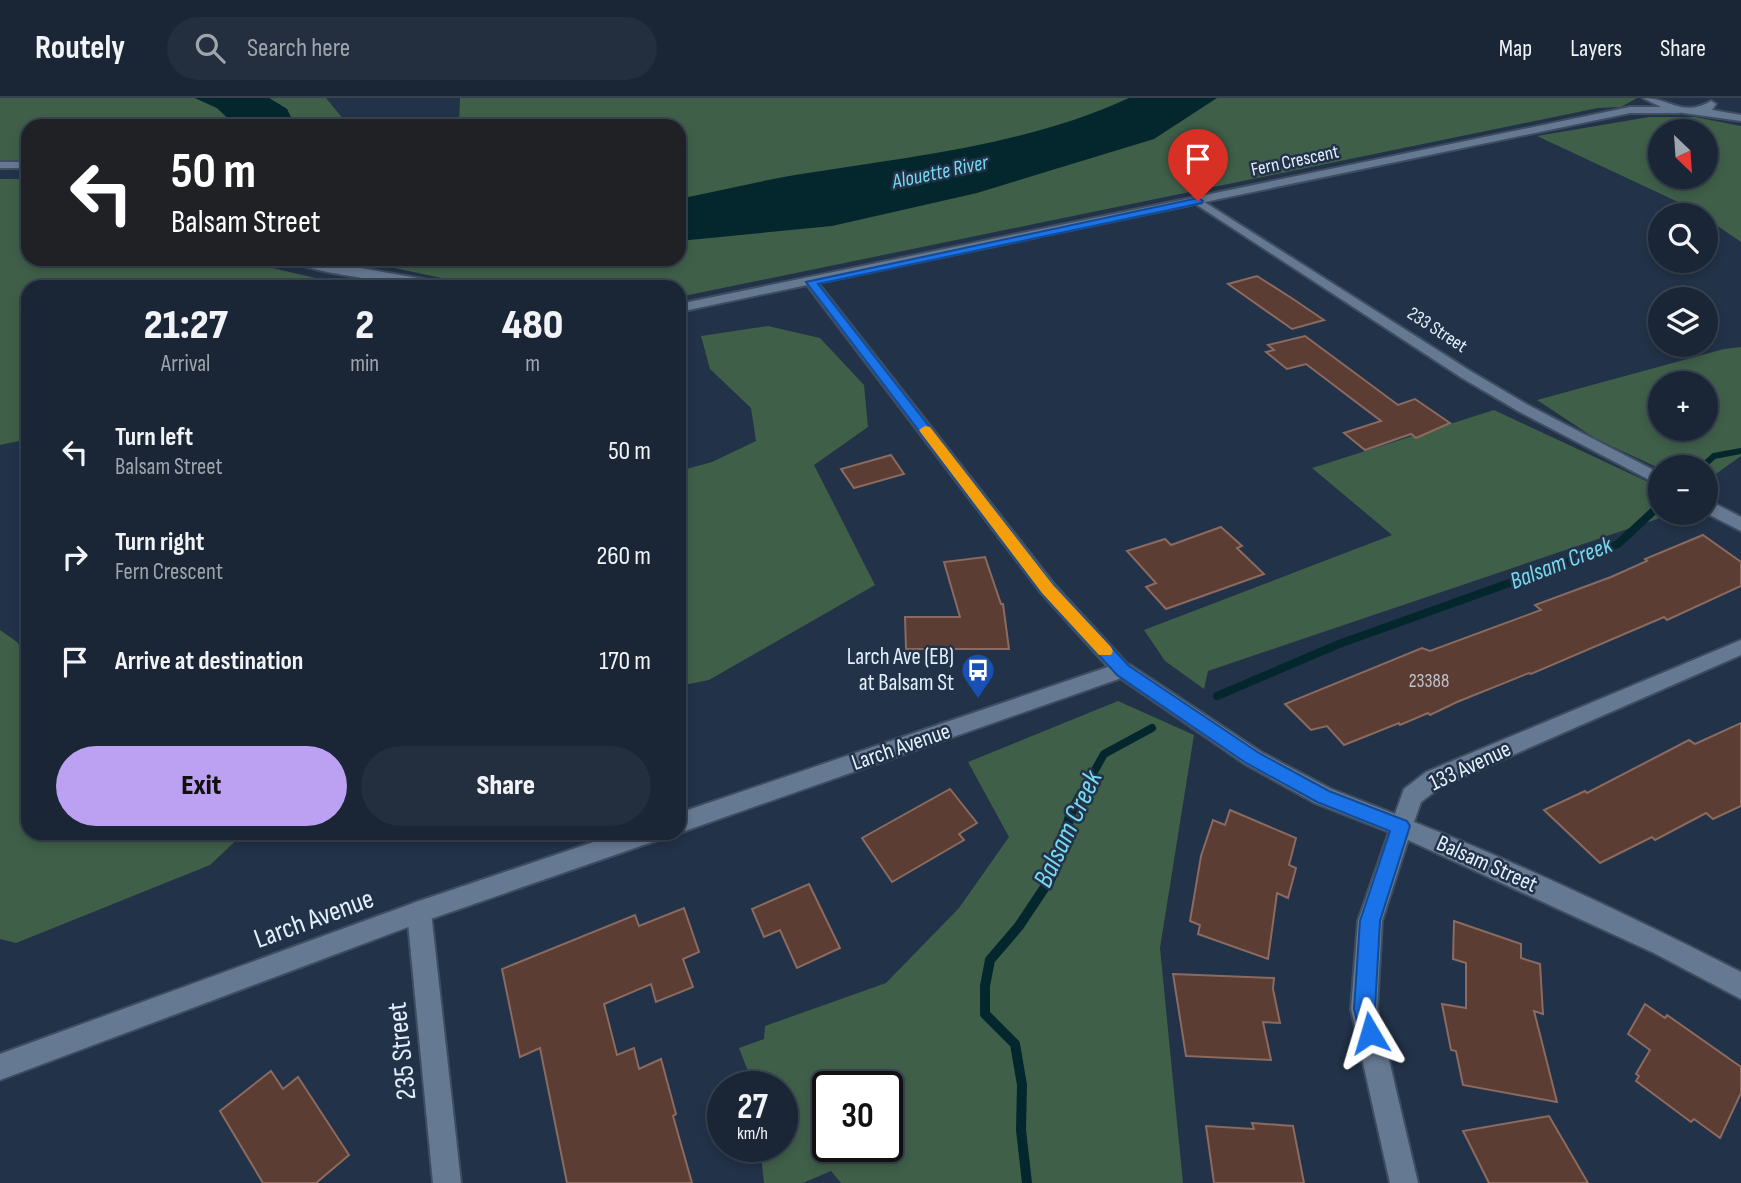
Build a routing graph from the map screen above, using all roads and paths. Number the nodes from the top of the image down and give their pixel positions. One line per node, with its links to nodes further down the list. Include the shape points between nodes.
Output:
1 (1647, 98): 3 (street, Fern Crescent); 4 (street)
2 (1707, 101): 5 (street, via 1707,110); 6 (street)
3 (1630, 110): 4 (street, Fern Crescent); 9 (street, Fern Crescent)
4 (1679, 110): 5 (street, Fern Crescent)
5 (1698, 111): 6 (street, Fern Crescent)
6 (1741, 117)
7 (0, 165): 8 (street)
8 (21, 165)
9 (1198, 201): 12 (street, Fern Crescent); 14 (street, 233 Street, via 1467,375)
10 (315, 266): 11 (street)
11 (423, 280)
12 (811, 282): 13 (street, Fern Crescent); 18 (street, Balsam Street, via 1048,589)
13 (686, 307)
14 (1648, 474)
15 (1718, 512): 16 (street)
16 (1741, 525)
17 (1741, 647): 20 (street, 133 Avenue, via 1434,779 1412,796)
18 (1123, 670): 19 (street, Larch Avenue); 20 (street, Balsam Street, via 1252,758 1323,796)
19 (686, 821)
20 (1401, 826): 23 (street, Balsam Street, via 1663,945); 26 (street, 133 Avenue, via 1370,921 1364,1009)
21 (630, 840): 22 (street, Larch Avenue)
22 (419, 912): 24 (street, Larch Avenue); 25 (street, 235 Street)
23 (1741, 986)
24 (0, 1067)
25 (447, 1183)
26 (1404, 1183)

